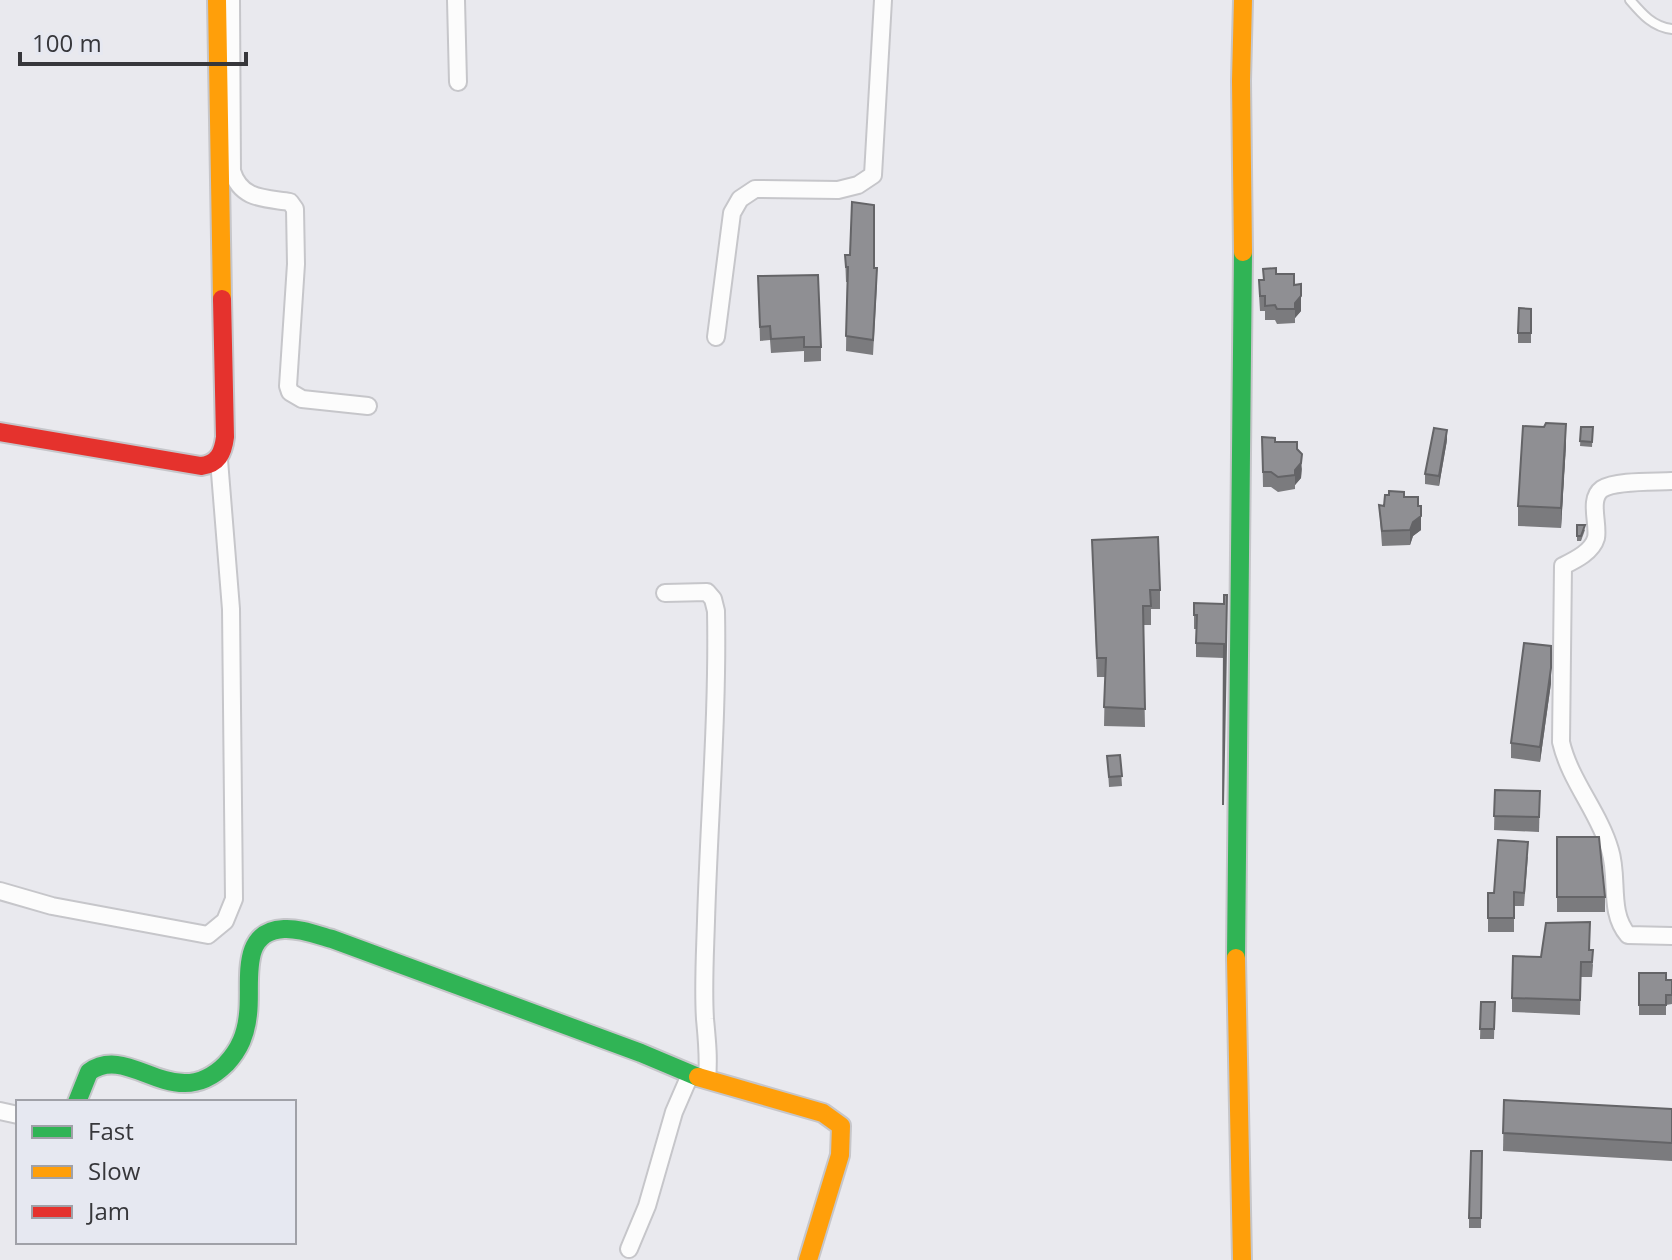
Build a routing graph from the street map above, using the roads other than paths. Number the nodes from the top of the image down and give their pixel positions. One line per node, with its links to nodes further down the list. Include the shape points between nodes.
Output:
1 (217, 0): 12 (street, via 225,437)
2 (231, 0): 10 (street, via 234,178 249,194 290,202 295,209 290,392 302,399)
3 (456, 0): 8 (street)
4 (883, 0): 9 (street, via 873,175 838,190 755,189 740,199 732,213)
5 (1243, 0): 21 (street, via 1236,967)
6 (1630, 0): 7 (lane, via 1646,19)
7 (1672, 29)
8 (458, 82)
9 (716, 337)
10 (368, 406)
11 (0, 432): 12 (street, via 201,466)
12 (219, 460): 15 (street, via 231,609 234,899 225,921 208,935)
13 (1672, 481): 16 (street, via 1601,489 1595,498 1596,539 1582,557 1563,566 1561,742 1566,763 1611,851 1620,925 1628,935)
14 (665, 593): 17 (street, via 707,592 716,611 705,959 709,1060)
15 (0, 891)
16 (1672, 936)
17 (698, 1077): 18 (street, via 332,939 281,929 252,947 242,1042 219,1071 201,1083 181,1085 119,1067 97,1067 91,1069); 19 (street, via 674,1112); 20 (street, via 823,1113 841,1126 840,1155)
18 (78, 1100)
19 (629, 1249)
20 (808, 1260)
21 (1242, 1260)

